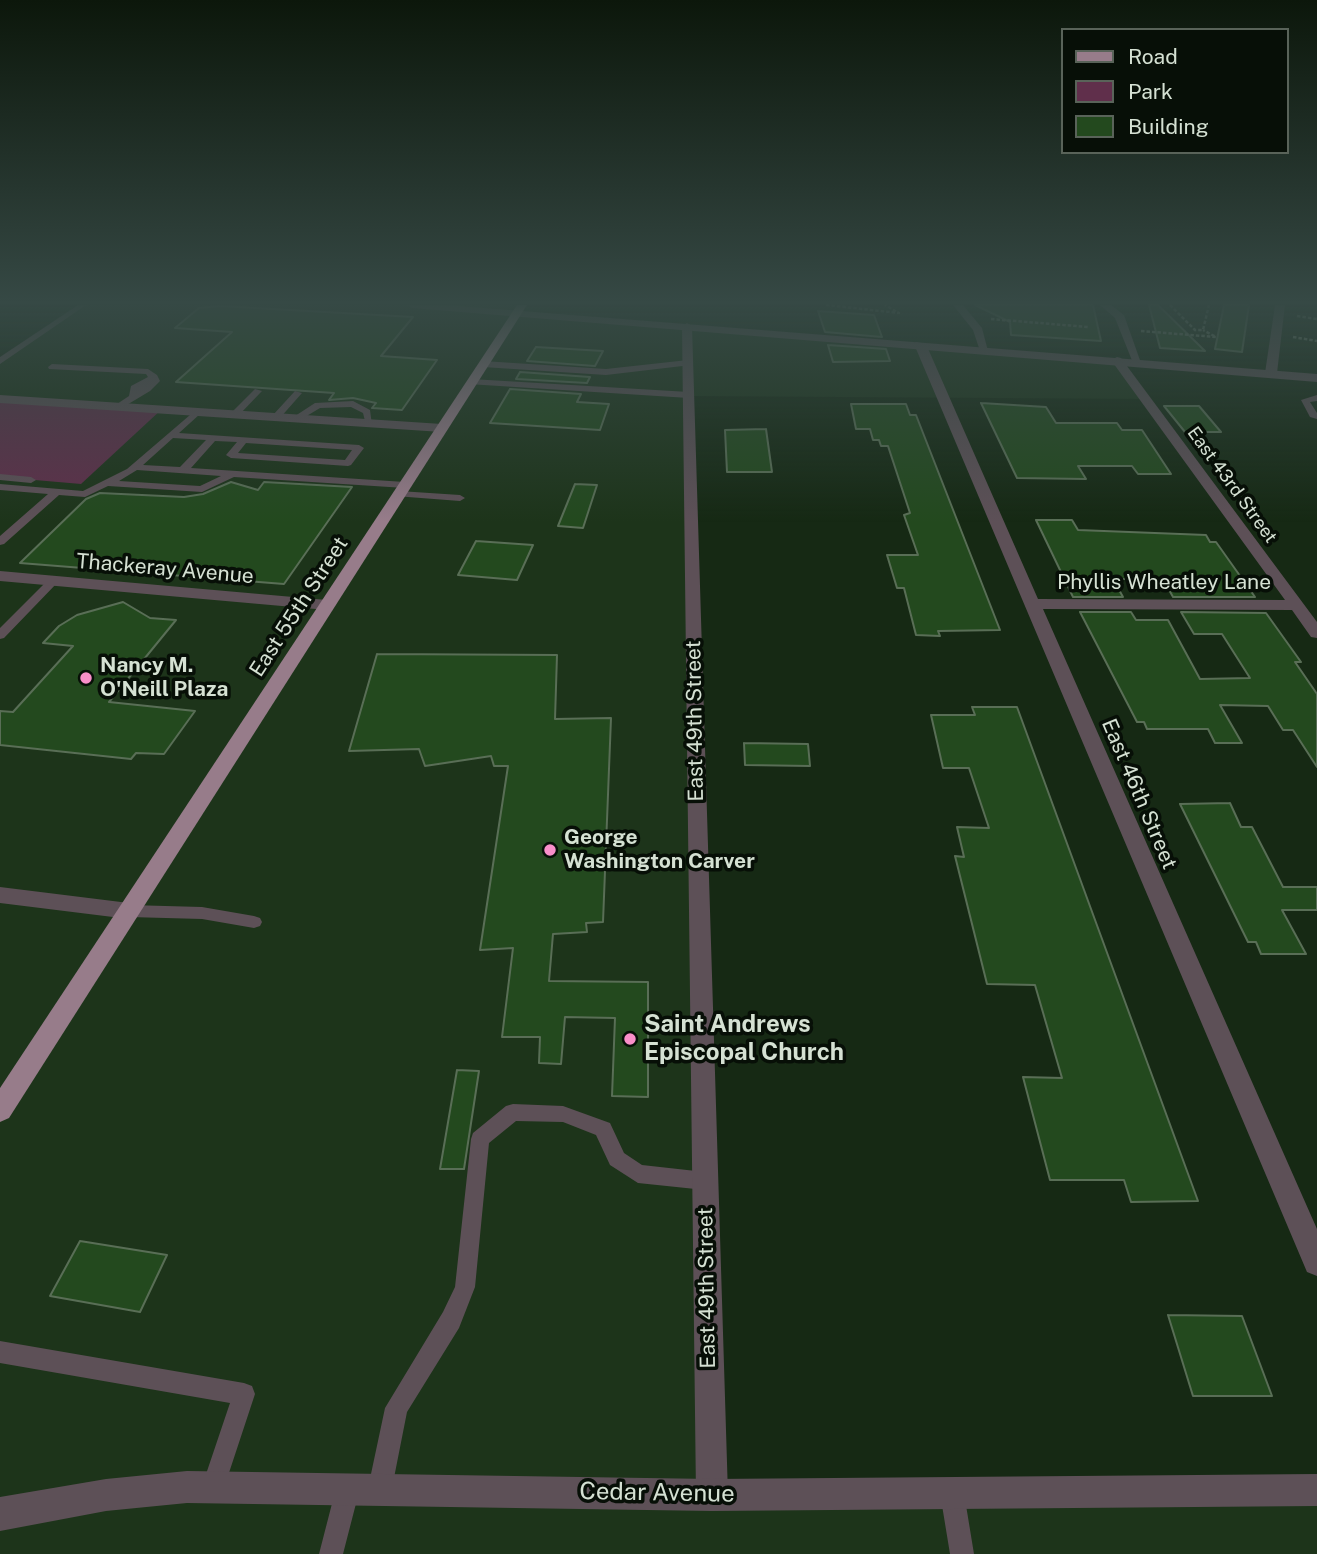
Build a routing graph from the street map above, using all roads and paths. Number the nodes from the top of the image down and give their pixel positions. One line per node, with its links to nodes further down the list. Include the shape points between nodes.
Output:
1 (154, 378): 12 (lane, via 147,389)
2 (474, 378): 6 (main road, East 55th Street)
3 (688, 378): 9 (street, East 49th Street)
4 (935, 378): 34 (street, East 46th Street)
5 (1129, 378): 35 (street, East 43rd Street)
6 (471, 383): 9 (lane); 17 (main road, East 55th Street)
7 (258, 391): 14 (lane)
8 (298, 393): 16 (lane)
9 (689, 395): 43 (street, East 49th Street)
10 (0, 398): 12 (street)
11 (1317, 398): 15 (lane, via 1306,400)
12 (120, 407): 13 (street)
13 (197, 412): 14 (street); 18 (lane)
14 (235, 414): 16 (street)
15 (1317, 416)
16 (276, 417): 17 (street)
17 (442, 428): 28 (main road, East 55th Street)
18 (173, 435): 19 (lane); 21 (lane)
19 (214, 438): 20 (lane); 22 (lane)
20 (244, 440): 20 (lane, via 283,442 359,448 348,464 231,455)
21 (136, 467): 22 (lane); 25 (lane)
22 (183, 470): 23 (lane)
23 (233, 473): 25 (lane, via 202,489); 28 (lane)
24 (0, 477): 27 (lane)
25 (106, 483): 27 (lane)
26 (0, 487): 29 (lane)
27 (83, 489): 29 (lane)
28 (402, 489): 30 (lane); 36 (main road, East 55th Street)
29 (56, 492): 31 (lane)
30 (460, 498)
31 (0, 542)
32 (0, 576): 33 (street, Thackeray Avenue)
33 (54, 580): 36 (street, Thackeray Avenue); 38 (lane)
34 (1033, 604): 35 (street, Phyllis Wheatley Lane); 44 (street, East 46th Street)
35 (1296, 605): 37 (street, East 43rd Street)
36 (327, 606): 40 (main road, East 55th Street)
37 (1317, 633)
38 (0, 635)
39 (0, 895): 40 (street)
40 (129, 911): 41 (lane, via 202,913); 42 (main road, East 55th Street)
41 (254, 922)
42 (0, 1110)
43 (705, 1181): 47 (lane, via 638,1174 617,1159 603,1129 563,1114 513,1112 480,1139 465,1287 451,1320 396,1408); 50 (street, East 49th Street)
44 (1317, 1262)
45 (0, 1352): 46 (lane, via 244,1394)
46 (214, 1486): 47 (street, Cedar Avenue); 51 (street, Cedar Avenue, via 106,1495)
47 (364, 1488): 50 (street, Cedar Avenue); 52 (lane)
48 (1317, 1490): 49 (street, Cedar Avenue)
49 (952, 1493): 50 (street, Cedar Avenue); 53 (lane)
50 (712, 1495)
51 (0, 1514)
52 (331, 1554)
53 (962, 1554)

